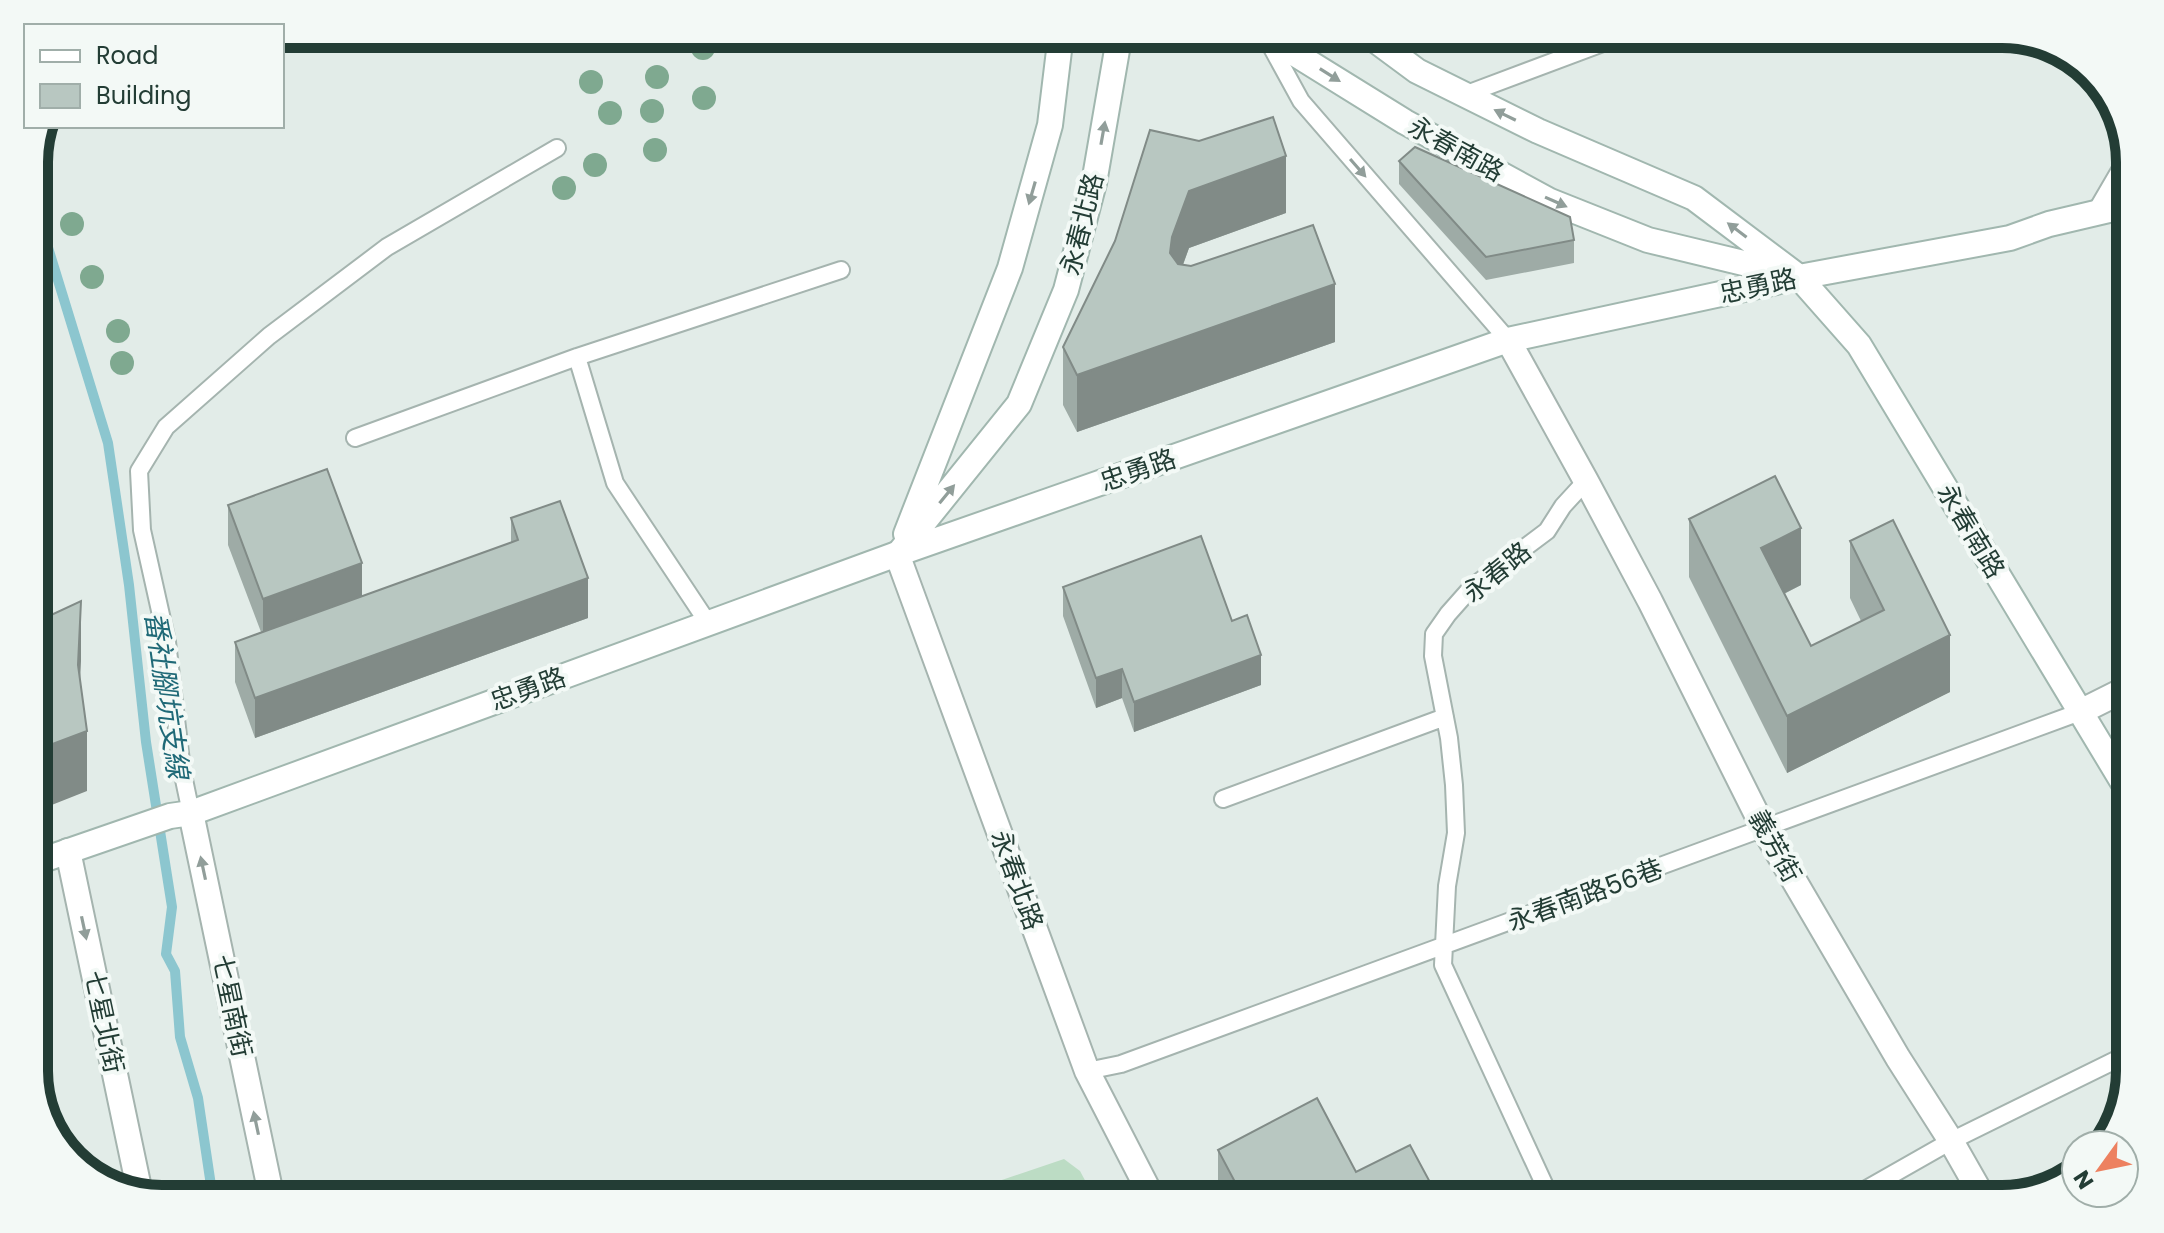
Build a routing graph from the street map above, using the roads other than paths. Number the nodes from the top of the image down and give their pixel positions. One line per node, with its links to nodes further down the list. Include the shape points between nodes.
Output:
1 (1059, 48): 18 (street, one-way to 18, via 1050,125 1010,268)
2 (1117, 48): 18 (street, 永春北路, one-way to 2, via 1019,404 1066,290 1094,183)
3 (1271, 48): 14 (lane, one-way to 14, via 1301,101)
4 (1285, 48): 13 (street, 永春南路, one-way to 13, via 1405,122 1550,201 1648,240)
5 (1386, 48): 7 (street, 永春南路)
6 (1590, 48): 7 (lane)
7 (1464, 95): 13 (street, 永春南路, one-way to 7, via 1694,198)
8 (557, 148): 25 (lane, via 387,247 269,336 166,427 139,471 142,530 167,642 182,770)
9 (2116, 177): 11 (lane)
10 (2116, 208): 11 (street, 忠勇路)
11 (2095, 213): 13 (street, 忠勇路, via 2010,238)
12 (841, 270): 15 (lane)
13 (1799, 277): 14 (street, 忠勇路); 21 (street, 永春南路, via 1859,345)
14 (1508, 340): 17 (street); 18 (street, 忠勇路)
15 (577, 357): 16 (lane); 19 (lane, via 615,483)
16 (355, 438)
17 (1586, 481): 22 (lane, 永春路, via 1547,531 1471,588 1434,634); 26 (street, 義芳街)
18 (897, 554): 19 (street, 忠勇路); 31 (street, 永春北路)
19 (708, 623): 25 (street, 忠勇路)
20 (2116, 694): 21 (street)
21 (2080, 712): 23 (street, 永春南路); 26 (lane, 永春南路56巷)
22 (1445, 717): 24 (lane); 29 (lane, 永春路, via 1456,833)
23 (2116, 771)
24 (1223, 799)
25 (180, 814): 27 (street, 忠勇路); 34 (street, 七星南街, one-way to 25)
26 (1764, 829): 29 (lane, 永春南路56巷); 32 (street, 義芳街)
27 (68, 851): 28 (street); 33 (street, 七星北街, one-way to 33)
28 (48, 858)
29 (1444, 947): 31 (lane, 永春南路56巷, via 1121,1064); 36 (lane, 永春路, via 1443,965)
30 (2116, 1060): 32 (lane)
31 (1087, 1071): 35 (street, 永春北路)
32 (1951, 1141): 37 (lane); 38 (street, 義芳街)
33 (138, 1182)
34 (269, 1185)
35 (1146, 1185)
36 (1545, 1185)
37 (1874, 1185)
38 (1976, 1185)

